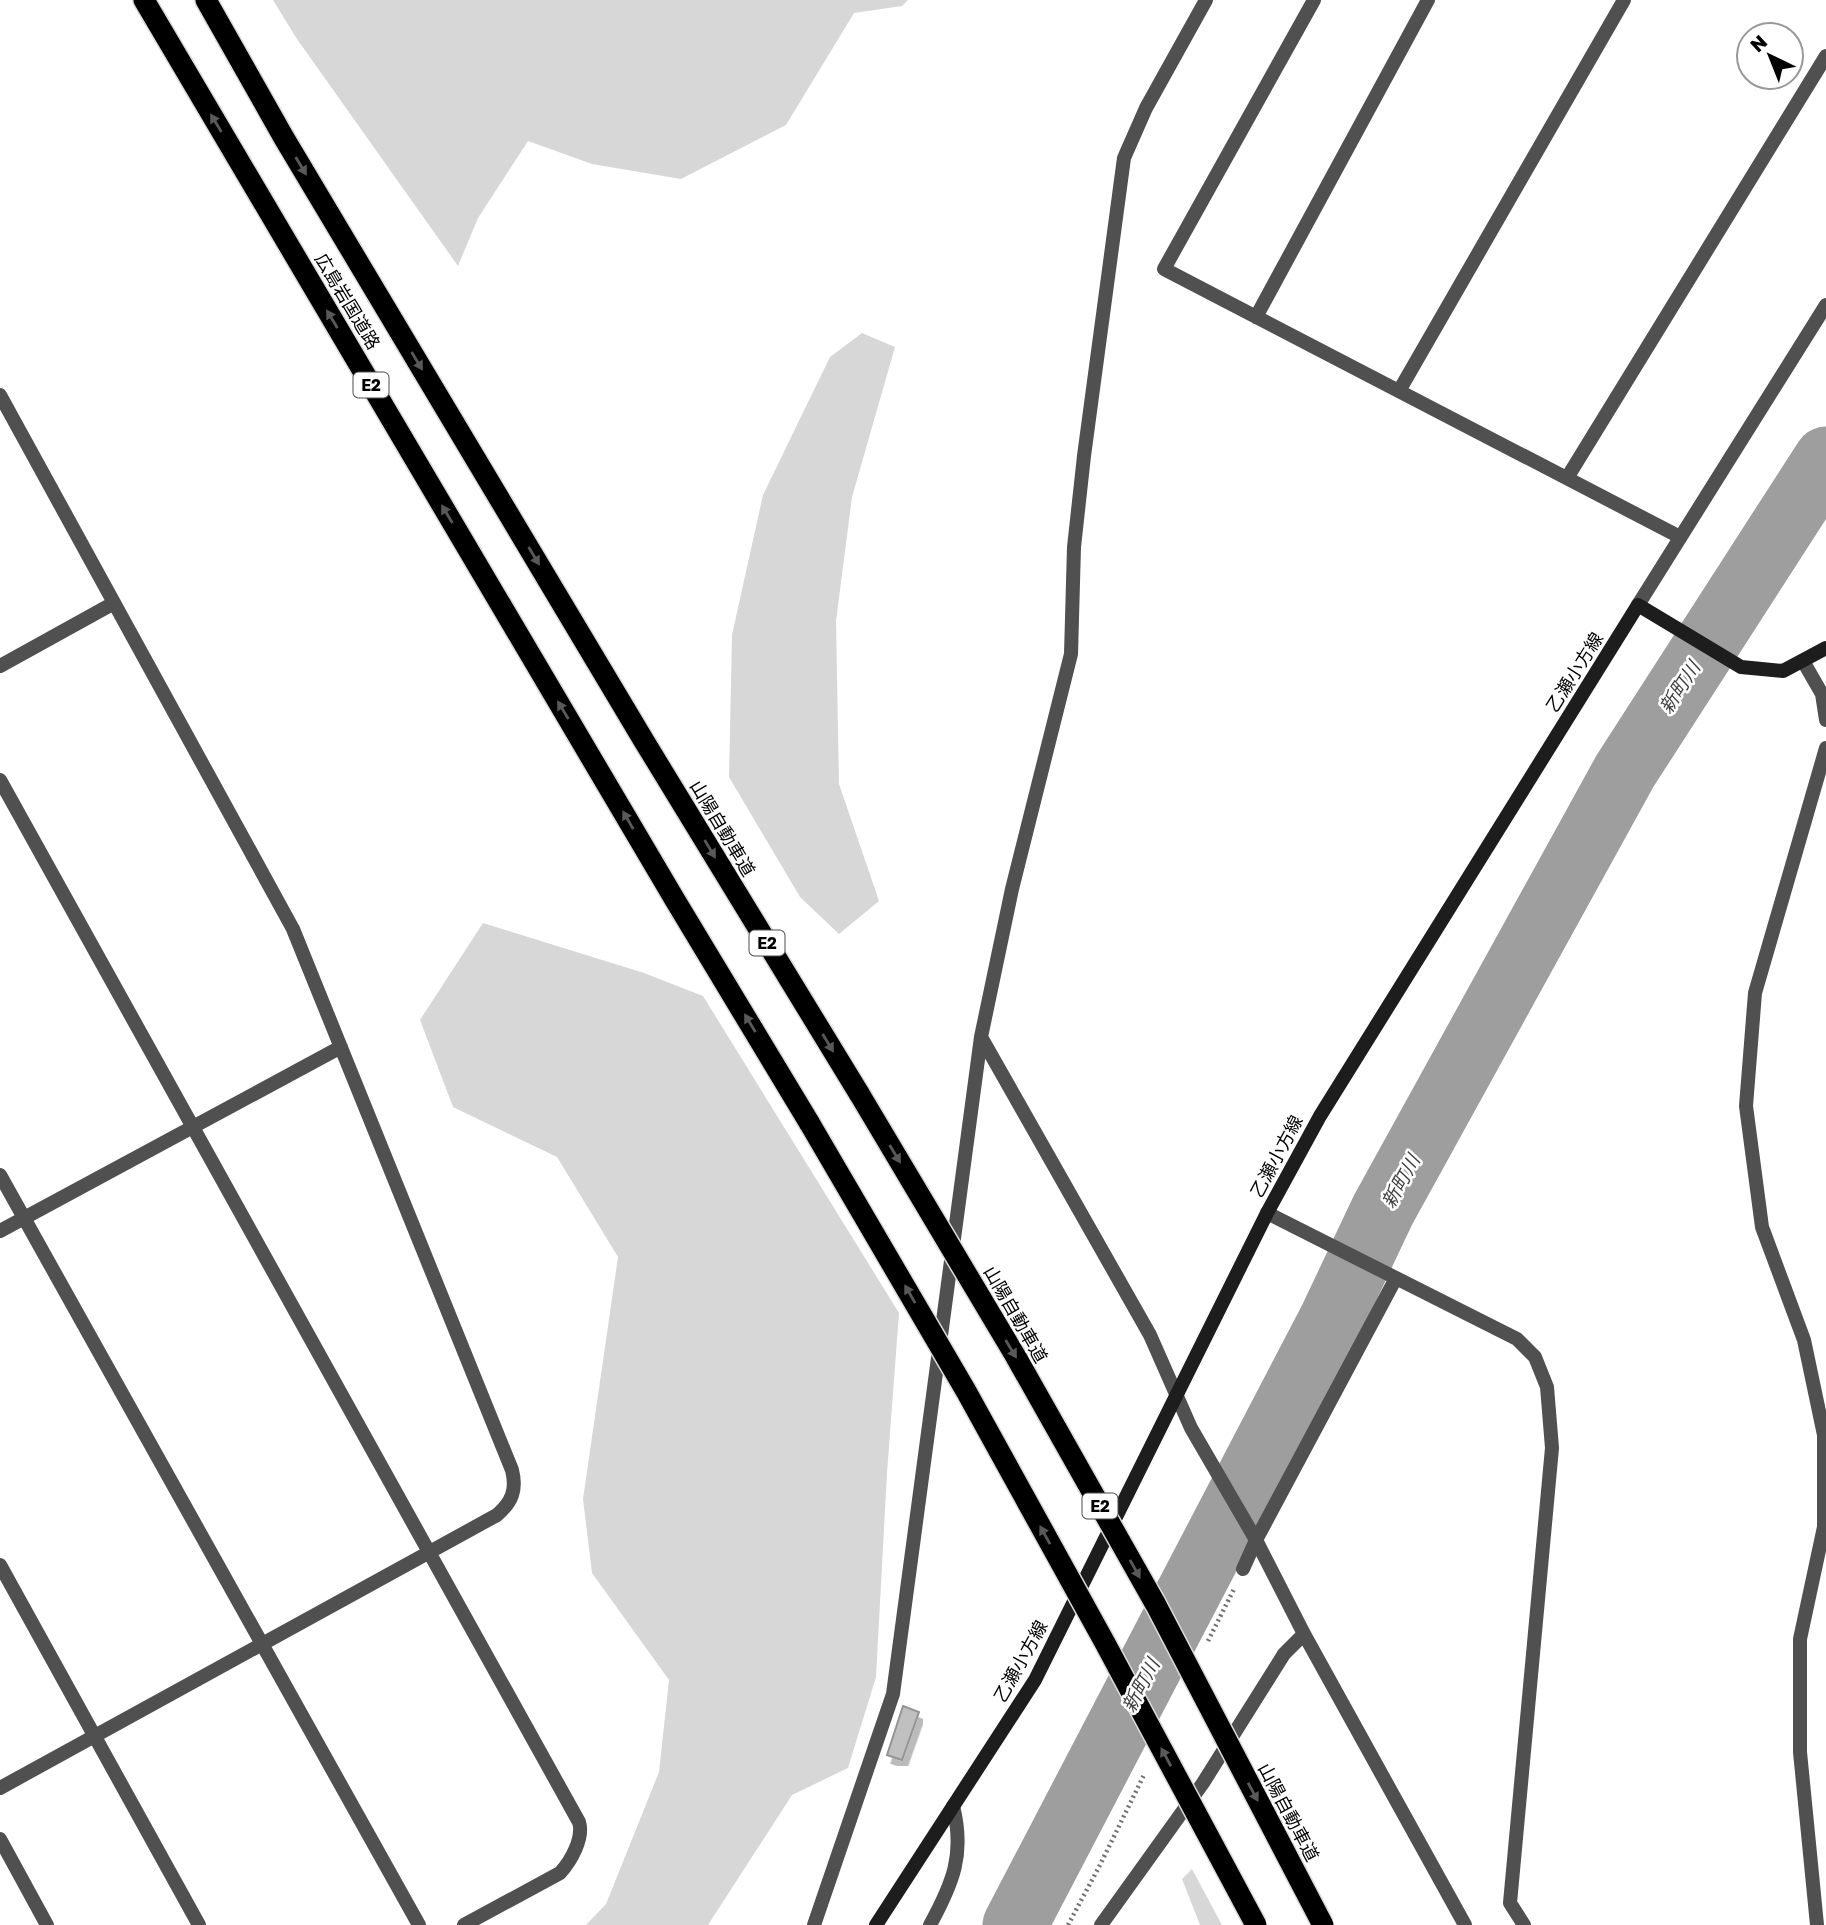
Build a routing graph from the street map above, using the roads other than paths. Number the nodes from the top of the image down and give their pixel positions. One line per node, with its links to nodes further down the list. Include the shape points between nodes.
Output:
1 (144, 0): 50 (highway, 広島岩国道路 / E2, one-way to 1, bridge, via 966,1391)
2 (206, 0): 20 (highway, 広島岩国道路 / E2, one-way to 20)
3 (1206, 0): 23 (street, via 1146,108 1124,158 1074,547 1071,654 1012,889)
4 (1314, 0): 9 (street, via 1164,269)
5 (1428, 0): 9 (street)
6 (1623, 0): 10 (street)
7 (1826, 56): 12 (street)
8 (1826, 304): 13 (street)
9 (1256, 317): 10 (street)
10 (1399, 391): 12 (street)
11 (0, 396): 14 (street)
12 (1567, 478): 13 (street)
13 (1680, 537): 15 (street)
14 (114, 603): 18 (street); 24 (street, via 293,929)
15 (1638, 606): 17 (main road, via 1741,667 1783,671); 27 (main road, 乙瀬小方線, via 1346,1072)
16 (1826, 648): 17 (main road)
17 (1803, 661): 19 (street, via 1822,694)
18 (0, 666)
19 (1826, 720)
20 (644, 741): 51 (highway, 山陽自動車道 / E2, one-way to 51, bridge, via 1016,1357 1156,1605)
21 (1826, 748): 54 (street, via 1755,993 1746,1106 1762,1227 1804,1340 1824,1435 1824,1527 1800,1639 1800,1752)
22 (0, 780): 25 (street)
23 (981, 1037): 31 (street, via 1150,1335); 47 (street, via 893,1695)
24 (341, 1046): 25 (street); 33 (street, via 515,1483 502,1511)
25 (192, 1127): 28 (street); 33 (street)
26 (0, 1175): 28 (street)
27 (1267, 1213): 30 (street); 31 (main road, 乙瀬小方線)
28 (24, 1218): 29 (street); 37 (street)
29 (0, 1231)
30 (1391, 1276): 32 (street); 53 (street, via 1517,1339 1535,1357 1547,1387 1552,1448 1510,1903)
31 (1177, 1395): 32 (street); 40 (main road, 乙瀬小方線, via 1035,1681)
32 (1253, 1536): 35 (street); 36 (street)
33 (429, 1552): 37 (street); 46 (street, via 581,1827 560,1873)
34 (0, 1566): 38 (street)
35 (1243, 1569)
36 (1304, 1634): 42 (street, via 1284,1654 1203,1783); 52 (street)
37 (261, 1644): 38 (street); 45 (street)
38 (94, 1736): 39 (street); 44 (street)
39 (0, 1788)
40 (953, 1806): 48 (main road, 乙瀬小方線); 49 (street, via 957,1862)
41 (0, 1839): 43 (street)
42 (1103, 1924)
43 (47, 1925)
44 (199, 1925)
45 (419, 1925)
46 (464, 1925)
47 (814, 1925)
48 (876, 1925)
49 (930, 1925)
50 (1256, 1925)
51 (1323, 1925)
52 (1465, 1925)
53 (1524, 1925)
54 (1817, 1925)

